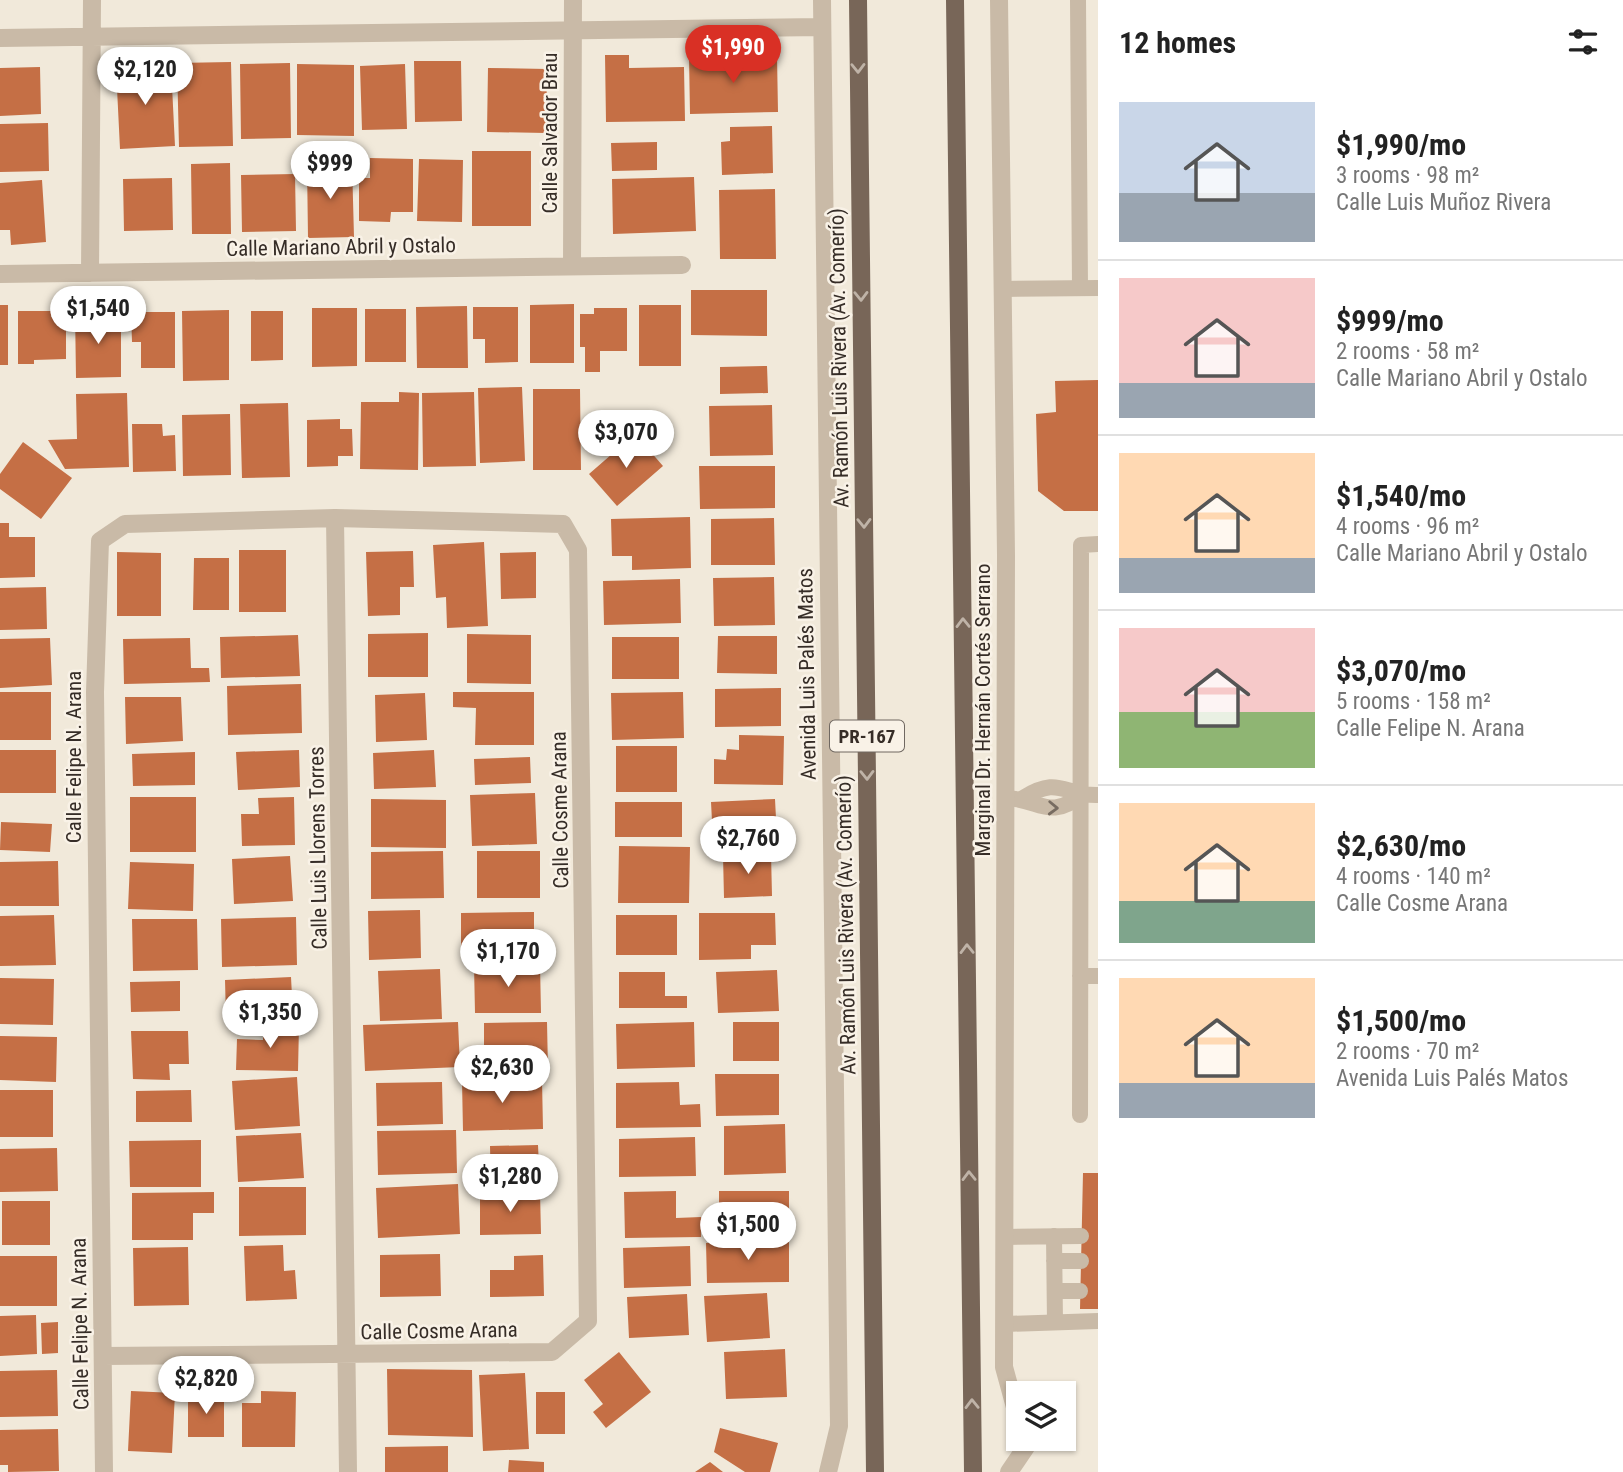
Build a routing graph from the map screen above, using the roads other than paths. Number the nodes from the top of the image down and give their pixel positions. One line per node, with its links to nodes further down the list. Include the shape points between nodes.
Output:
1 (92, 0): 10 (street)
2 (573, 0): 9 (street, Calle Salvador Brau)
3 (822, 0): 8 (street, Avenida Luis Palés Matos)
4 (858, 0): 46 (main road, Av. Ramón Luis Rivera (Av. Comerío) / PR-167, one-way to 46)
5 (955, 0): 47 (main road, one-way to 5)
6 (999, 0): 18 (street, Marginal Dr. Hernán Cortés Serrano)
7 (1078, 0): 16 (lane)
8 (822, 27): 9 (street); 45 (street, Avenida Luis Palés Matos, via 839,1426)
9 (574, 31): 10 (street); 13 (street, Calle Salvador Brau)
10 (93, 37): 11 (street); 14 (street)
11 (0, 38)
12 (682, 265): 13 (street, Calle Mariano Abril y Ostalo)
13 (572, 267): 14 (street, Calle Mariano Abril y Ostalo)
14 (90, 273): 15 (street, Calle Mariano Abril y Ostalo)
15 (0, 274)
16 (1080, 288): 17 (lane); 18 (lane)
17 (1098, 288)
18 (1002, 289): 25 (street, Marginal Dr. Hernán Cortés Serrano)
19 (335, 518): 21 (street, Calle Felipe N. Arana, via 563,524); 39 (street, Calle Luis Llorens Torres); 40 (street, Calle Felipe N. Arana, via 125,524 100,541 95,692)
20 (1098, 544): 22 (lane, via 1081,545)
21 (579, 550): 39 (street, Calle Cosme Arana, via 588,1321 552,1352)
22 (1090, 564): 23 (lane)
23 (1080, 795): 24 (lane); 25 (lane, via 1065,787 1041,787); 26 (lane)
24 (1098, 795)
25 (1015, 798): 31 (street, Marginal Dr. Hernán Cortés Serrano)
26 (1080, 976): 27 (lane); 28 (lane)
27 (1098, 976)
28 (1080, 1115)
29 (1054, 1236): 30 (lane); 31 (lane); 32 (lane)
30 (1081, 1236)
31 (1006, 1237): 38 (street, Marginal Dr. Hernán Cortés Serrano)
32 (1054, 1261): 33 (lane); 34 (lane)
33 (1081, 1261)
34 (1055, 1291): 35 (lane); 37 (lane)
35 (1080, 1291)
36 (1098, 1321): 37 (lane)
37 (1055, 1322): 38 (lane)
38 (1006, 1324): 41 (street, Marginal Dr. Hernán Cortés Serrano)
39 (348, 1355): 40 (street, Calle Cosme Arana); 44 (street, Calle Luis Llorens Torres)
40 (103, 1356): 43 (street, Calle Felipe N. Arana)
41 (1008, 1381)
42 (1024, 1451): 48 (street)
43 (104, 1472)
44 (348, 1472)
45 (828, 1472)
46 (875, 1472)
47 (973, 1472)
48 (1009, 1472)

